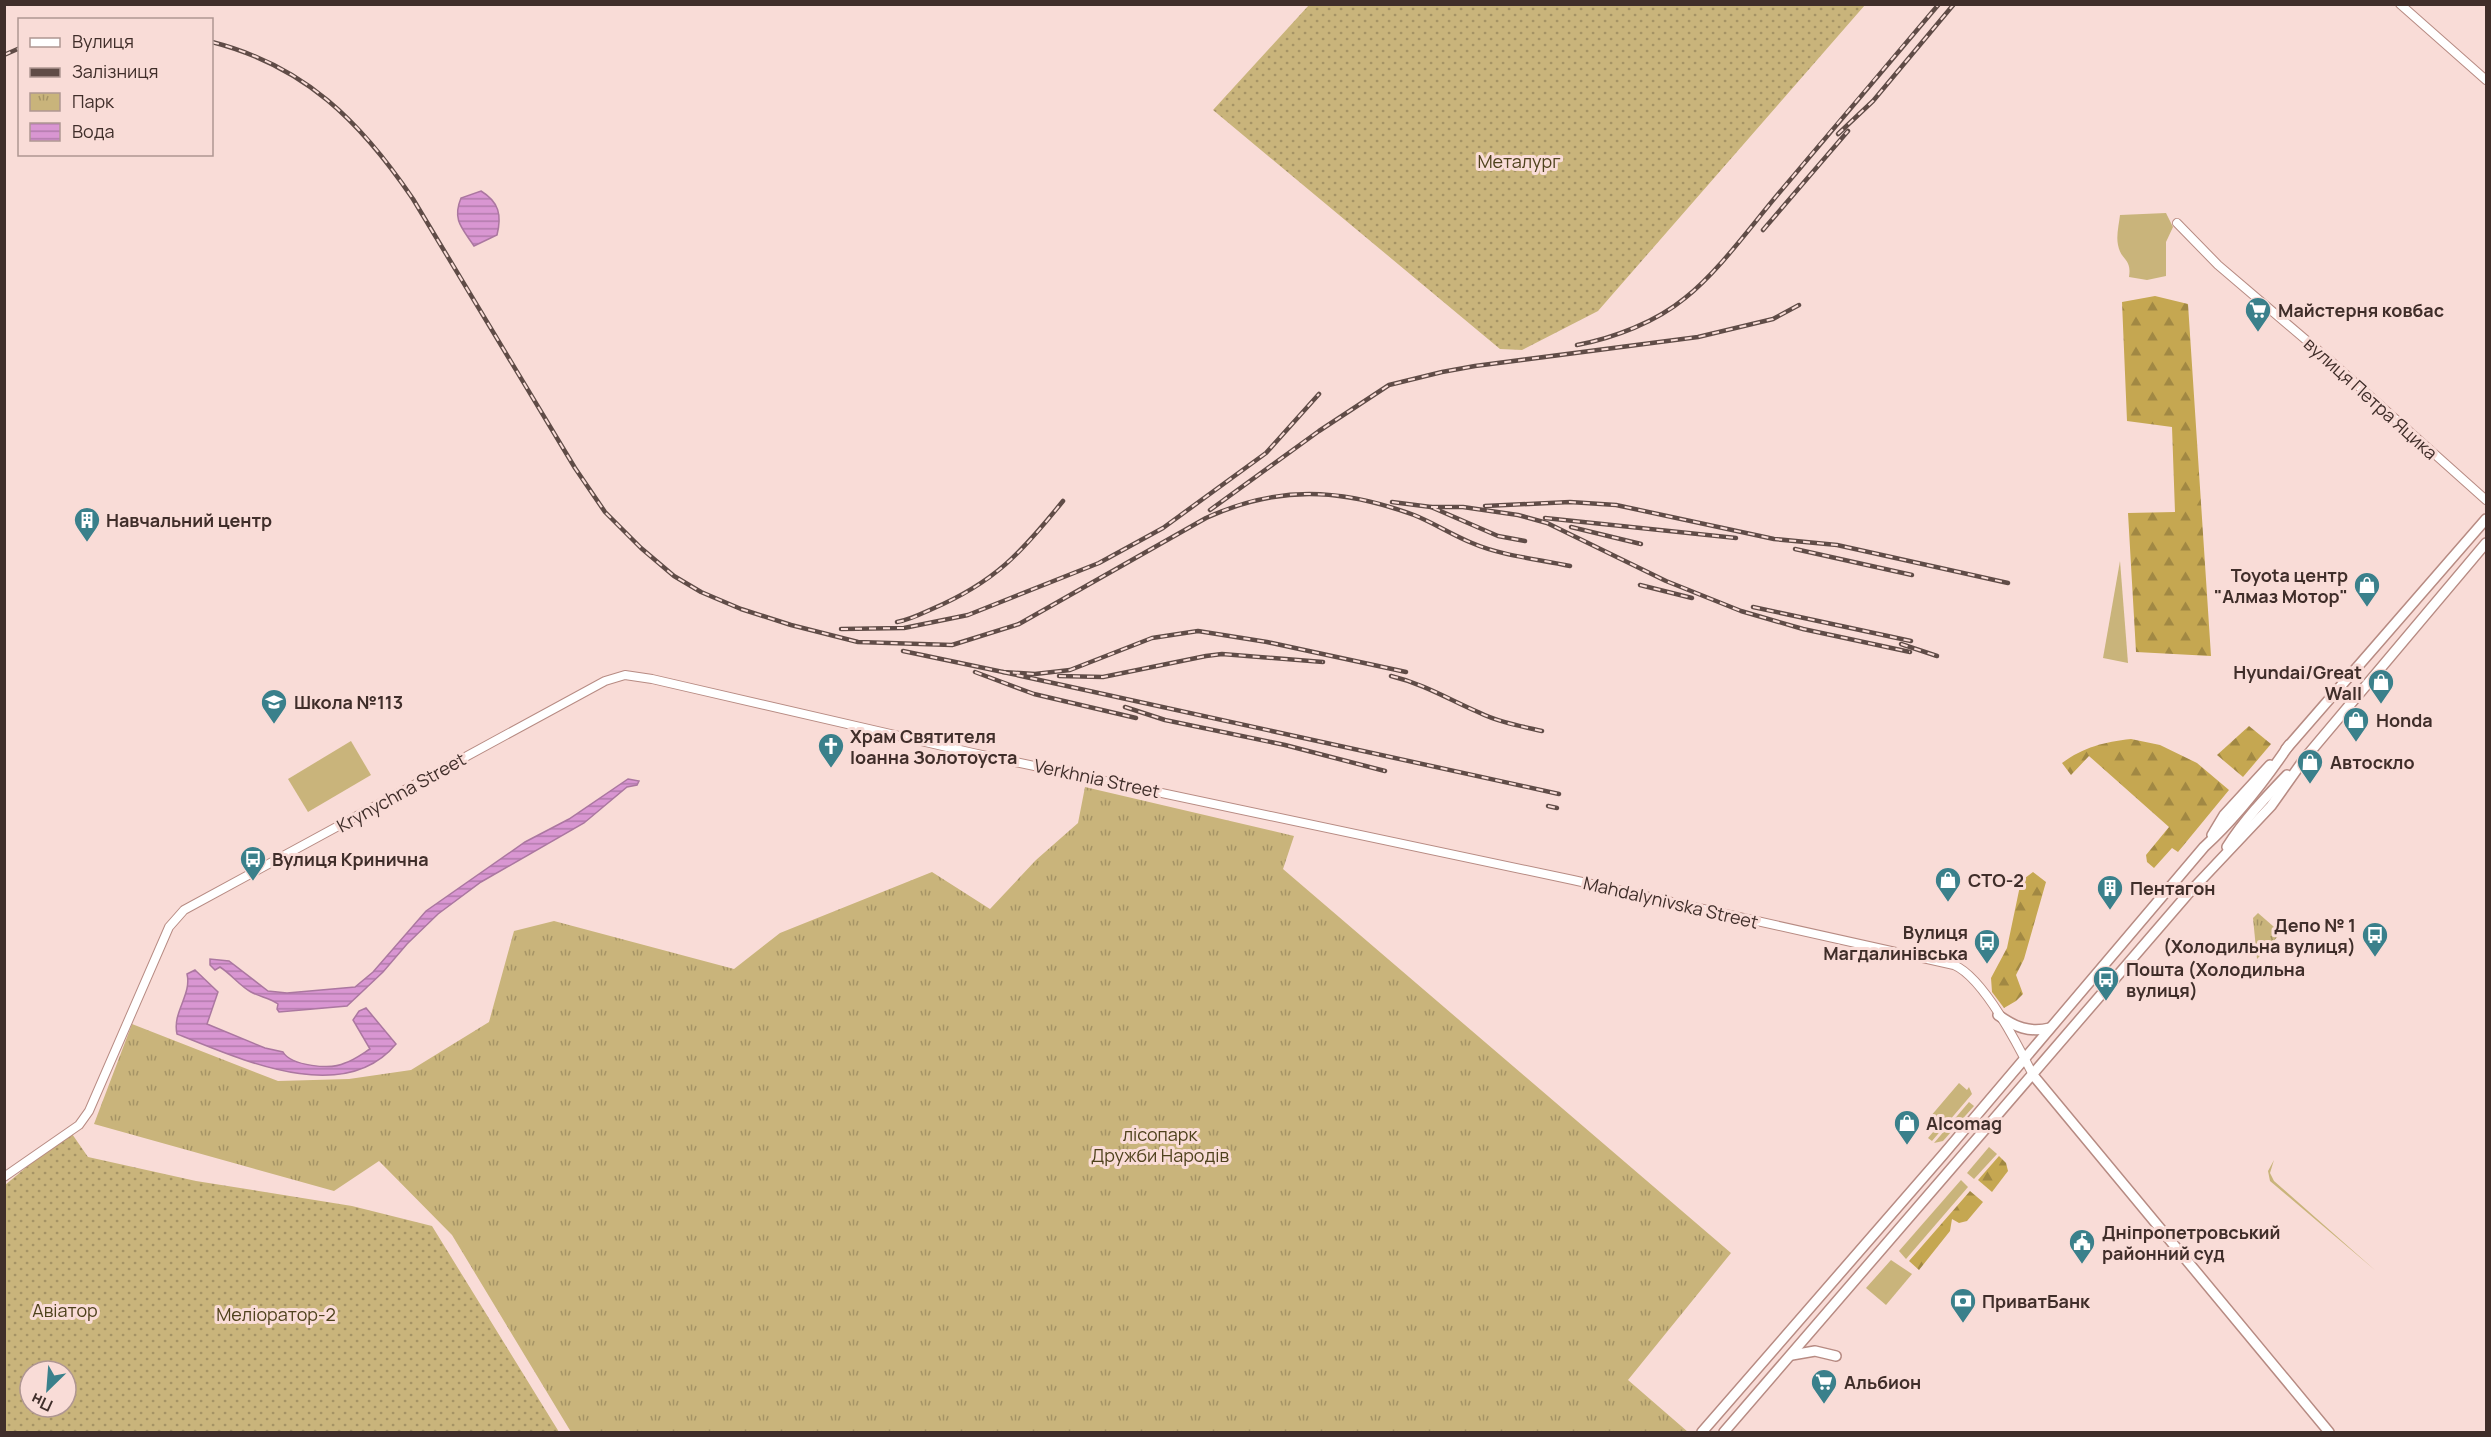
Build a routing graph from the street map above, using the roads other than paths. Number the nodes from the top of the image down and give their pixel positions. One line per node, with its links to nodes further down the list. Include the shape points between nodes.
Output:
1 (2400, 4): 2 (street)
2 (2487, 80)
3 (2177, 223): 4 (street, вулиця Петра Яцика, via 2218,265)
4 (2487, 500)
5 (2487, 519): 10 (main road, via 2289,745 2232,821 2204,847)
6 (2487, 543): 12 (main road, via 2305,758 2239,827 2219,859)
7 (625, 675): 8 (street, Verkhnia Street); 13 (street, Krynychna Street, via 605,681 184,910 169,927 89,1111 79,1125)
8 (1252, 811): 9 (street, Mahdalynivska Street, via 1942,962 1968,972)
9 (1998, 1015): 10 (main road, via 2020,1028); 11 (street, Mahdalynivska Street)
10 (2050, 1028): 11 (main road)
11 (2025, 1059): 12 (street, Mahdalynivska Street); 16 (main road)
12 (2033, 1075): 14 (main road); 18 (main road)
13 (4, 1177)
14 (1790, 1356): 15 (main road, via 1815,1351); 17 (main road)
15 (1836, 1356)
16 (1702, 1432)
17 (1724, 1432)
18 (2329, 1432)

